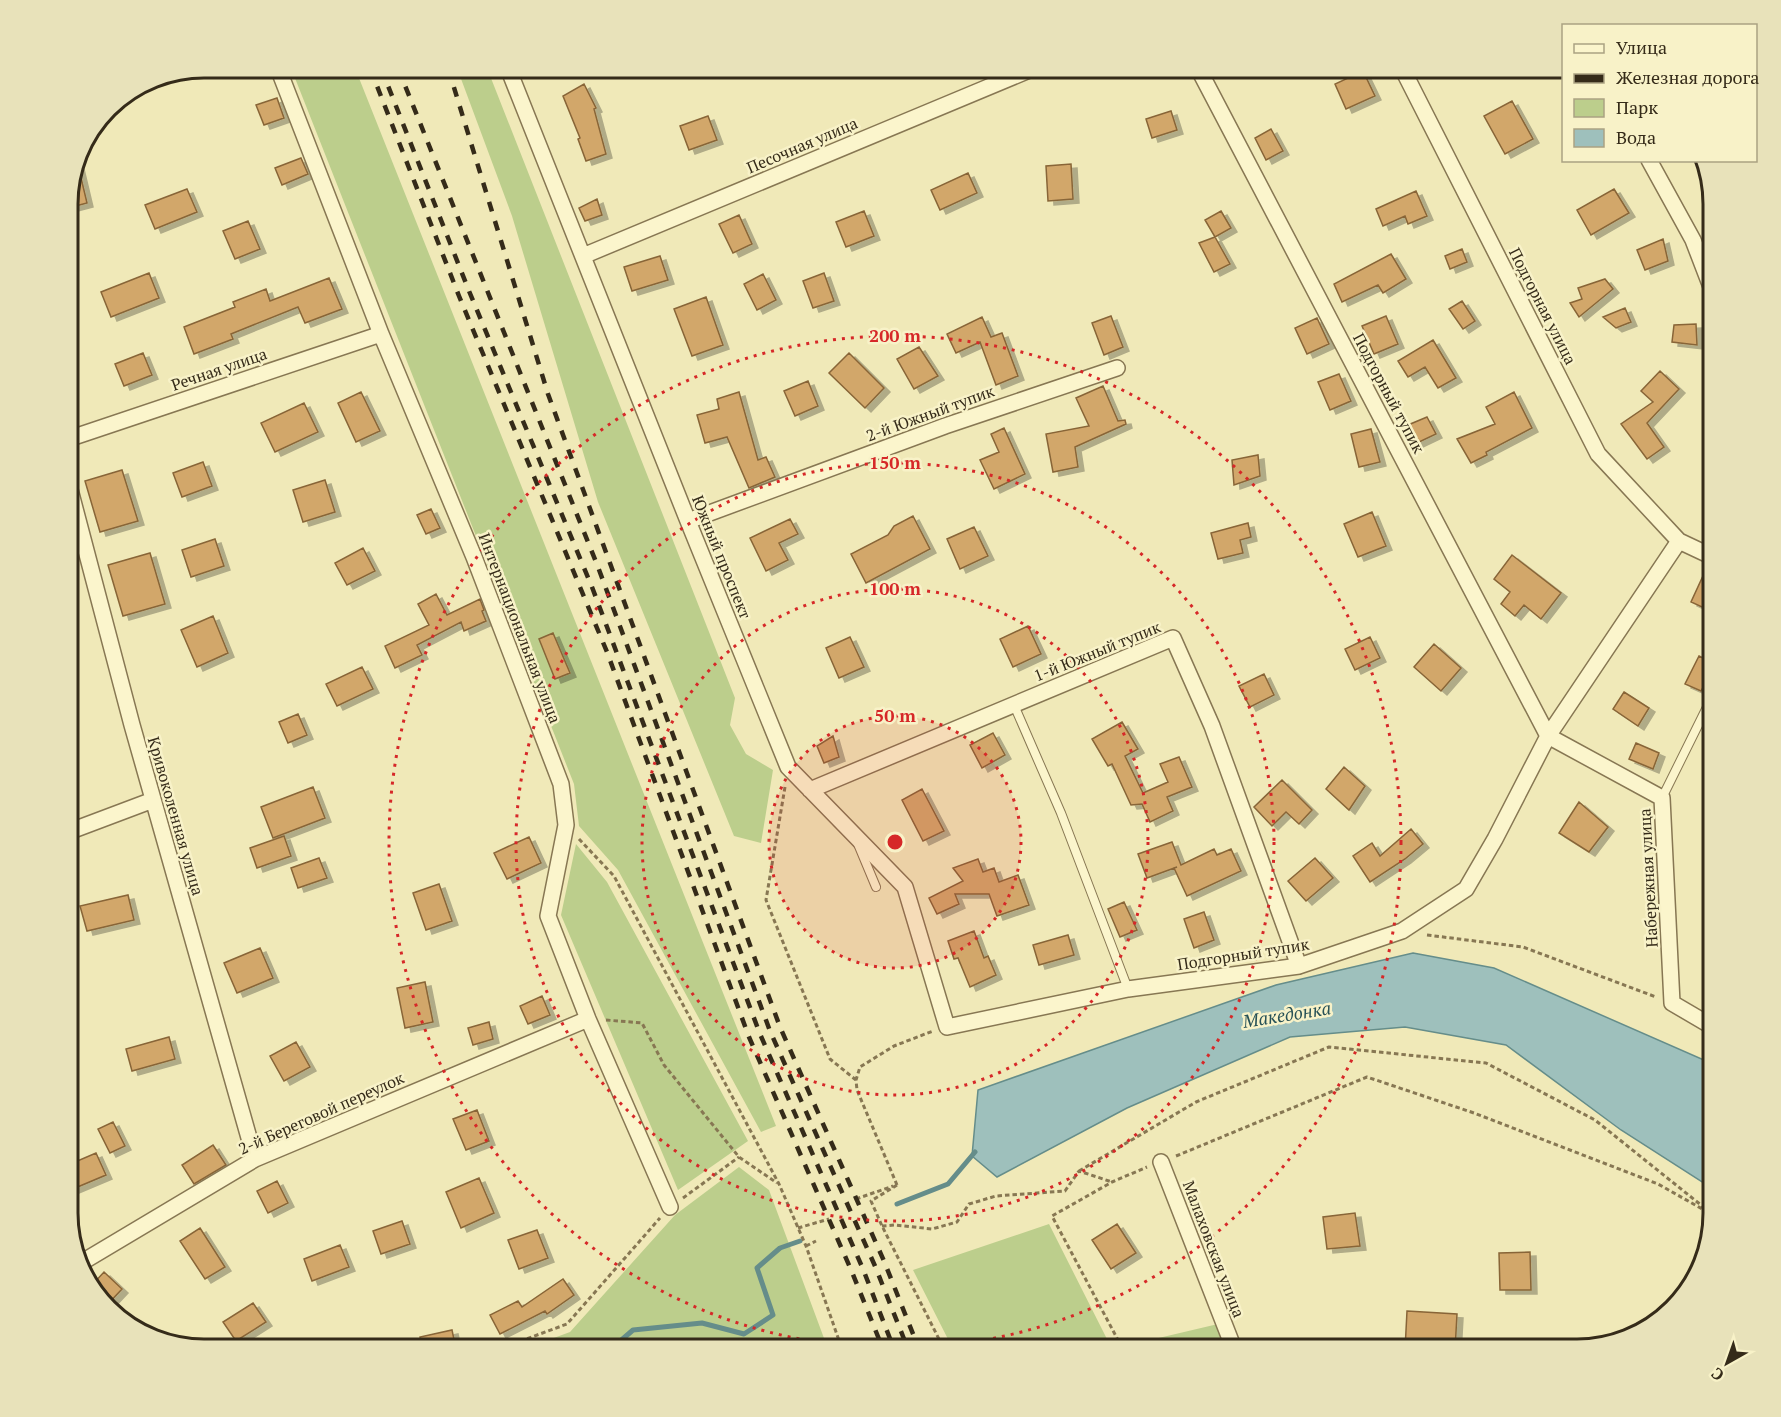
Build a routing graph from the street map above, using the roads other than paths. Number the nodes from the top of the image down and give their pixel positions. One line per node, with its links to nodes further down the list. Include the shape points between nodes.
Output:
1 (282, 78): 9 (street, Интернациональная улица)
2 (512, 78): 7 (street, Южный проспект)
3 (1010, 78): 7 (street, Песочная улица)
4 (1203, 78): 18 (street, Подгорный тупик)
5 (1407, 78): 14 (street, Подгорная улица, via 1598,454)
6 (1650, 162): 8 (street)
7 (583, 256): 13 (street, Южный проспект)
8 (1703, 266)
9 (381, 334): 11 (street, Речная улица); 27 (street, Интернациональная улица, via 474,557 561,784 566,825 548,916)
10 (1117, 368): 13 (street, 2-й Южный тупик, via 945,426)
11 (78, 436)
12 (78, 519): 21 (street, Кривоколенная улица)
13 (688, 522): 19 (street, Южный проспект, via 788,767)
14 (1679, 541): 15 (street); 18 (street, Подгорный тупик)
15 (1703, 552)
16 (1014, 705): 19 (street, 1-й Южный тупик); 25 (street, 1-й Южный тупик, via 1173,639 1212,726); 26 (lane, via 1061,813)
17 (1703, 715): 20 (lane)
18 (1548, 736): 20 (street, Набережная улица); 25 (street, Подгорный тупик, via 1466,889 1402,932)
19 (810, 790): 23 (street, Южный проспект)
20 (1662, 798): 28 (street, Набережная улица, via 1672,1003)
21 (153, 800): 22 (street); 30 (street, Кривоколенная улица)
22 (78, 828)
23 (854, 834): 24 (lane); 29 (street, Южный проспект, via 905,887)
24 (876, 887)
25 (1299, 966): 26 (street, Подгорный тупик)
26 (1128, 989): 29 (street, Подгорный тупик)
27 (588, 1019): 30 (street, 2-й Береговой переулок); 32 (street, Интернациональная улица)
28 (1703, 1022)
29 (947, 1027)
30 (255, 1159): 33 (street, 2-й Береговой переулок)
31 (1161, 1162): 34 (street, Малаховская улица)
32 (670, 1207)
33 (87, 1259)
34 (1230, 1339)

